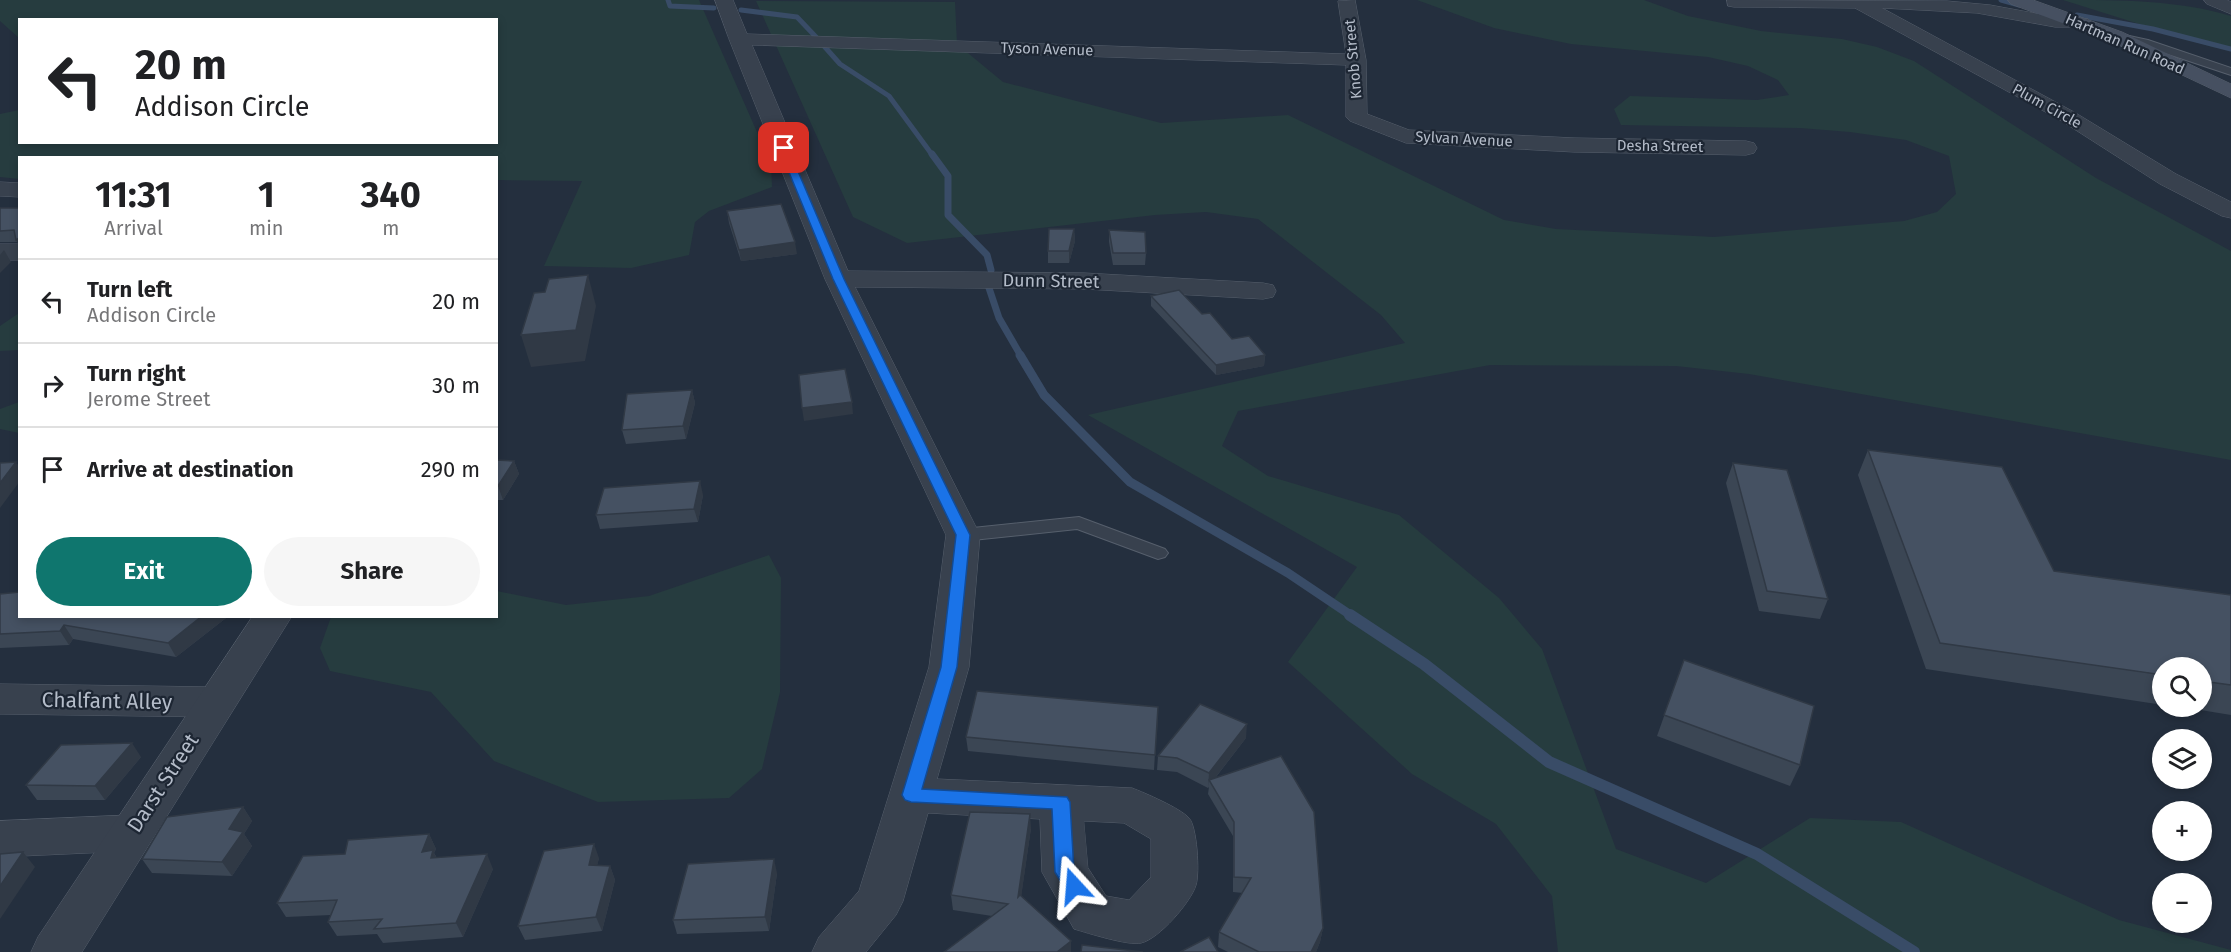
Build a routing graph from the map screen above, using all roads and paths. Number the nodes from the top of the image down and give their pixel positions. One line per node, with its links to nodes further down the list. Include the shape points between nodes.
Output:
1 (724, 0): 10 (street)
2 (2017, 0): 8 (main road, Hartman Run Road)
3 (2213, 0): 7 (street)
4 (1347, 1): 11 (street, Knob Street)
5 (1734, 2): 6 (street)
6 (1861, 4): 8 (street, via 1980,9); 19 (street, Plum Circle)
7 (2231, 9)
8 (2082, 23): 9 (main road, Hartman Run Road)
9 (2115, 36): 12 (lane); 13 (main road, Hartman Run Road)
10 (738, 39): 11 (street, Tyson Avenue); 22 (street)
11 (1356, 60): 14 (street, Knob Street)
12 (2231, 72)
13 (2231, 92)
14 (1357, 117): 15 (street, Sylvan Avenue, via 1406,136)
15 (1574, 145): 16 (street, Desha Street)
16 (1746, 148)
17 (0, 189): 18 (street)
18 (18, 190)
19 (2231, 211)
20 (0, 252): 21 (street)
21 (18, 252)
22 (838, 279): 23 (street, Dunn Street, via 1084,280); 24 (street)
23 (1263, 291)
24 (963, 535): 25 (lane, via 1079,523); 29 (street, via 949,667)
25 (1158, 553)
26 (272, 618): 28 (street, Darst Street)
27 (0, 699): 28 (street, Chalfant Alley)
28 (215, 702): 31 (street, Darst Street)
29 (911, 795): 30 (street); 34 (street, via 879,901)
30 (1061, 802)
31 (131, 833): 32 (street); 33 (street, Darst Street)
32 (0, 839)
33 (55, 952)
34 (836, 952)

